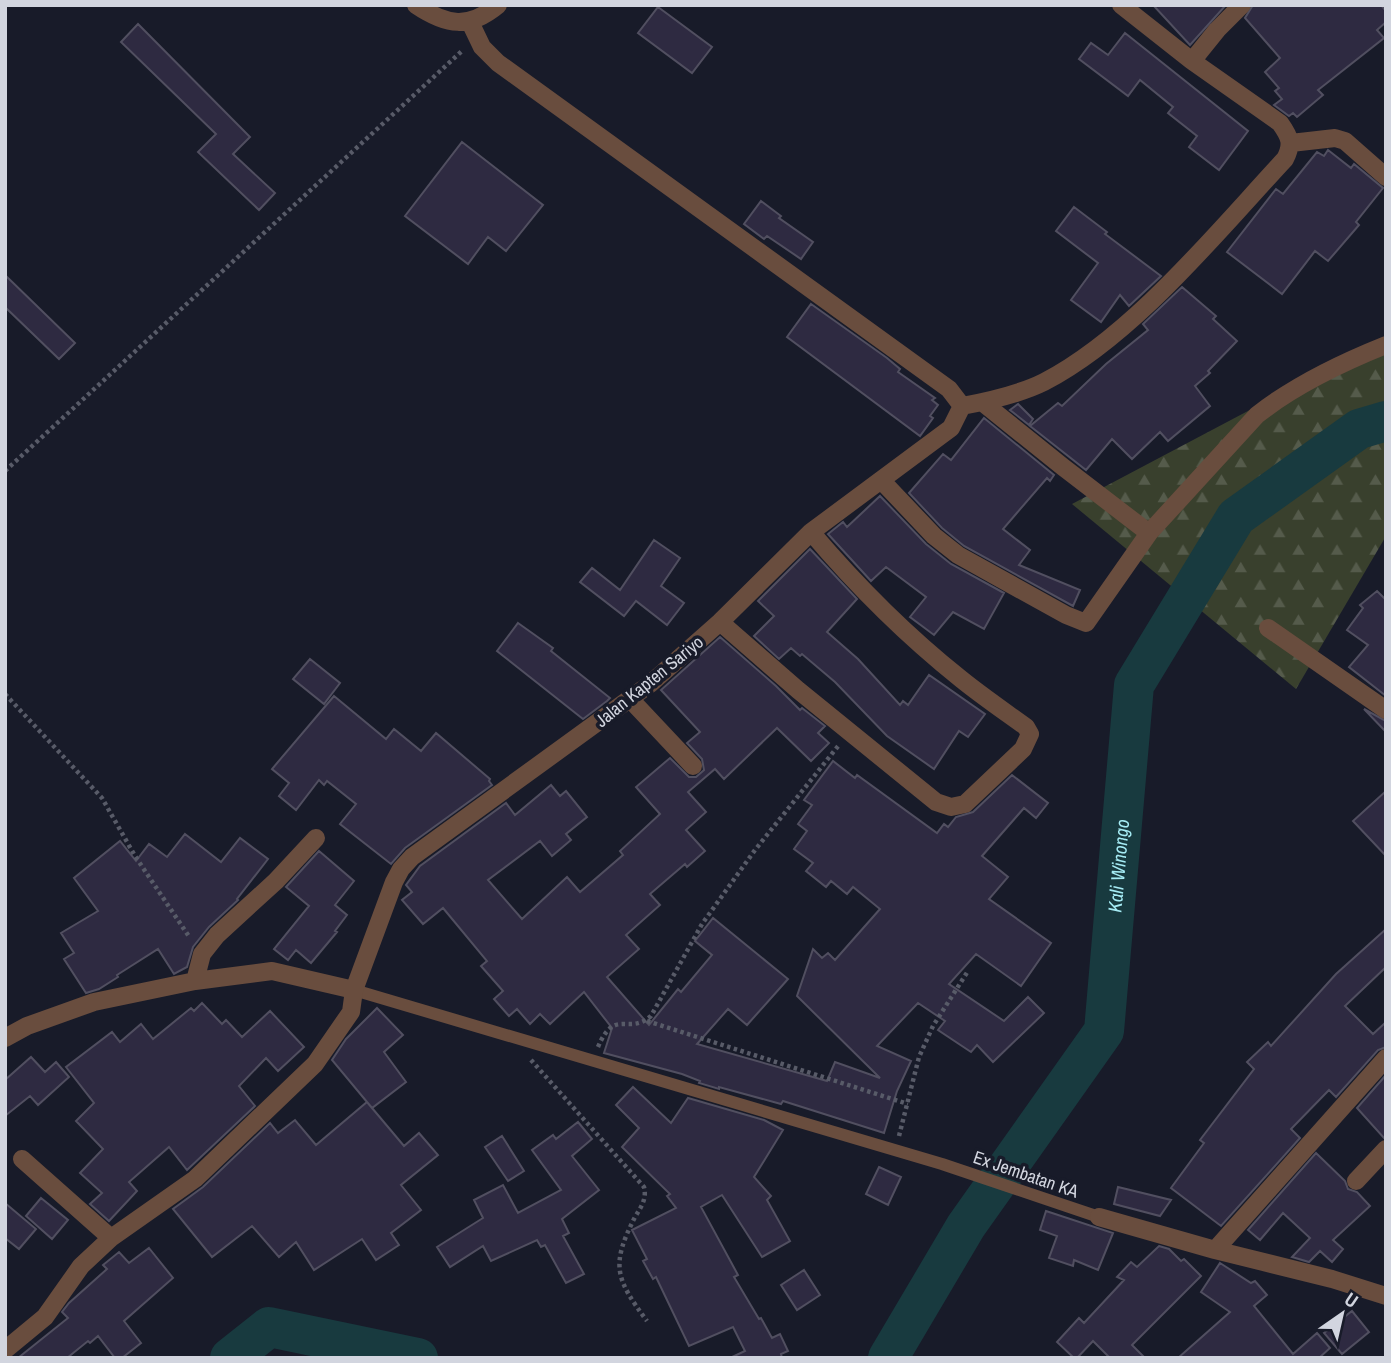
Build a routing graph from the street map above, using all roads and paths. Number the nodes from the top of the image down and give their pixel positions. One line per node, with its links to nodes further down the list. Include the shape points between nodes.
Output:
1 (416, 5): 5 (street)
2 (498, 5): 5 (street)
3 (1121, 5): 6 (street)
4 (1242, 5): 6 (street)
5 (473, 30): 11 (street, via 498,63 948,389); 12 (path)
6 (1192, 61): 7 (street, via 1280,123)
7 (1291, 143): 8 (street, via 1345,141); 10 (street, via 1285,159 1267,179 1111,336 1041,383)
8 (1386, 177)
9 (1386, 345): 15 (street, via 1277,399)
10 (982, 402): 11 (street); 15 (street)
11 (962, 406): 13 (street, Jalan Kapten Sariyo, via 951,428)
12 (5, 471)
13 (881, 480): 14 (street, Jalan Kapten Sariyo); 15 (street, via 958,555 1084,624)
14 (811, 532): 16 (street, Jalan Kapten Sariyo); 21 (street, via 881,607 960,679 1030,734 1023,749 965,804 951,807 936,802)
15 (1149, 533)
16 (720, 622): 19 (street, Jalan Kapten Sariyo); 21 (street)
17 (1269, 628): 20 (street)
18 (5, 694): 24 (path, via 102,798 163,900)
19 (630, 699): 22 (street); 27 (street, Jalan Kapten Sariyo, via 412,857 394,881)
20 (1386, 710)
21 (849, 732): 28 (path, via 702,925)
22 (693, 766)
23 (316, 838): 24 (street)
24 (202, 954): 26 (street)
25 (968, 971): 33 (path, via 919,1056)
26 (195, 981): 27 (street, via 272,971); 30 (street, via 94,1002)
27 (354, 990): 29 (lane, Ex Jembatan KA); 39 (street, Jalan Kapten Sariyo, via 351,1012 315,1064 195,1179)
28 (646, 1020): 32 (path, via 610,1027); 33 (path)
29 (509, 1035): 32 (lane, Ex Jembatan KA); 42 (path, via 644,1187 646,1195 628,1233 619,1275)
30 (5, 1038)
31 (1386, 1058): 40 (street)
32 (593, 1060): 35 (lane, Ex Jembatan KA)
33 (908, 1104): 35 (path)
34 (1386, 1149): 37 (street)
35 (895, 1150): 38 (lane, Ex Jembatan KA)
36 (22, 1158): 39 (street)
37 (1356, 1181)
38 (1099, 1217): 40 (street)
39 (111, 1238): 43 (street, Jalan Kapten Sariyo, via 81,1266 45,1317)
40 (1215, 1250): 41 (street)
41 (1386, 1296)
42 (647, 1321)
43 (5, 1350)

